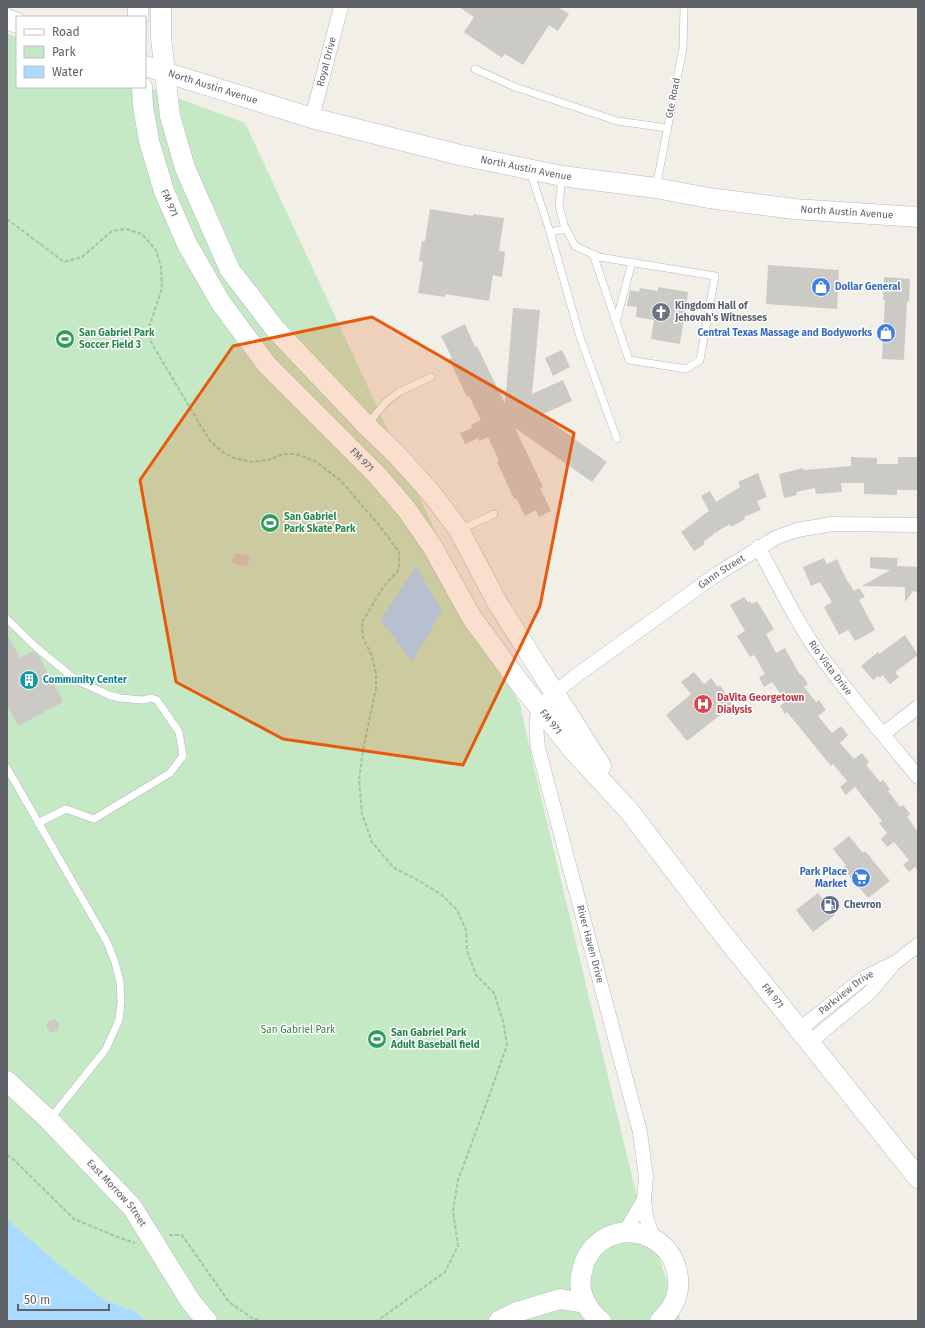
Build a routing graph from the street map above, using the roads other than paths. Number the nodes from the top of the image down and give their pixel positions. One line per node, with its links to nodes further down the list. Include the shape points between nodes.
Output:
1 (161, 7): 6 (main road, FM 971)
2 (341, 7): 8 (street, Royal Drive)
3 (684, 7): 9 (lane, Gte Road, via 683,48)
4 (146, 66): 6 (main road, North Austin Avenue)
5 (475, 69): 9 (lane, via 515,87 617,121)
6 (165, 72): 8 (main road, North Austin Avenue); 20 (main road, FM 971 / FM 971, via 170,116 185,168 230,270 276,330)
7 (142, 88): 22 (main road, FM 971 / FM 971, via 151,148 164,191 187,244 221,303 266,365)
8 (312, 118): 10 (main road, North Austin Avenue, via 460,155)
9 (667, 128): 12 (lane, Gte Road)
10 (530, 169): 11 (main road, North Austin Avenue); 15 (lane)
11 (562, 176): 12 (main road, North Austin Avenue); 14 (lane, via 559,206)
12 (656, 188): 13 (main road, North Austin Avenue, via 794,209)
13 (918, 217)
14 (566, 229): 15 (lane); 16 (lane, via 576,246)
15 (550, 232): 21 (lane, via 580,337)
16 (593, 254): 17 (lane); 18 (lane)
17 (632, 262): 18 (lane); 18 (lane, via 715,276 700,360 686,369 629,360)
18 (616, 322)
19 (431, 378): 20 (lane, via 399,392)
20 (367, 426): 22 (main road); 25 (main road, FM 971 / FM 971, via 432,494)
21 (617, 439)
22 (347, 445): 30 (main road, FM 971 / FM 971, via 407,510 435,552 472,618)
23 (494, 514): 25 (lane)
24 (918, 525): 26 (street, Gann Street, via 832,524 797,530 777,537)
25 (459, 530): 28 (main road, FM 971 / FM 971, via 498,604)
26 (758, 548): 28 (street, Gann Street, via 717,574); 31 (street, Rio Vista Drive, via 794,615 815,647)
27 (7, 619): 35 (lane, via 76,680 120,698 157,700 179,732 183,756 170,773 94,820 66,810)
28 (554, 694): 30 (street); 34 (main road, FM 971 / FM 971)
29 (918, 707): 31 (street)
30 (540, 708): 34 (main road, FM 971 / FM 971, via 572,749); 41 (street, River Haven Drive, via 536,727 538,748 640,1132 646,1177)
31 (883, 734): 33 (street, Rio Vista Drive)
32 (7, 768): 35 (lane)
33 (918, 777)
34 (630, 812): 37 (main road, FM 971 / FM 971)
35 (38, 823): 39 (lane, via 107,942 120,982 121,1002 119,1020 106,1049)
36 (918, 945): 37 (street, Parkview Drive, via 896,962 862,979)
37 (805, 1036): 40 (main road, FM 971 / FM 971)
38 (7, 1081): 39 (main road, East Morrow Street)
39 (49, 1120): 47 (main road, East Morrow Street, via 132,1207 191,1302)
40 (918, 1178)
41 (644, 1200): 42 (street, River Haven Drive); 43 (street, River Haven Drive)
42 (626, 1232): 43 (main road, via 640,1233); 44 (main road, via 609,1237 595,1247 585,1262)
43 (653, 1238): 49 (main road, via 668,1250 677,1267 679,1280 674,1305)
44 (580, 1278): 45 (main road); 46 (main road, via 581,1291)
45 (560, 1299): 46 (main road); 48 (main road, via 516,1312)
46 (594, 1315)
47 (206, 1321)
48 (499, 1321)
49 (661, 1321)

